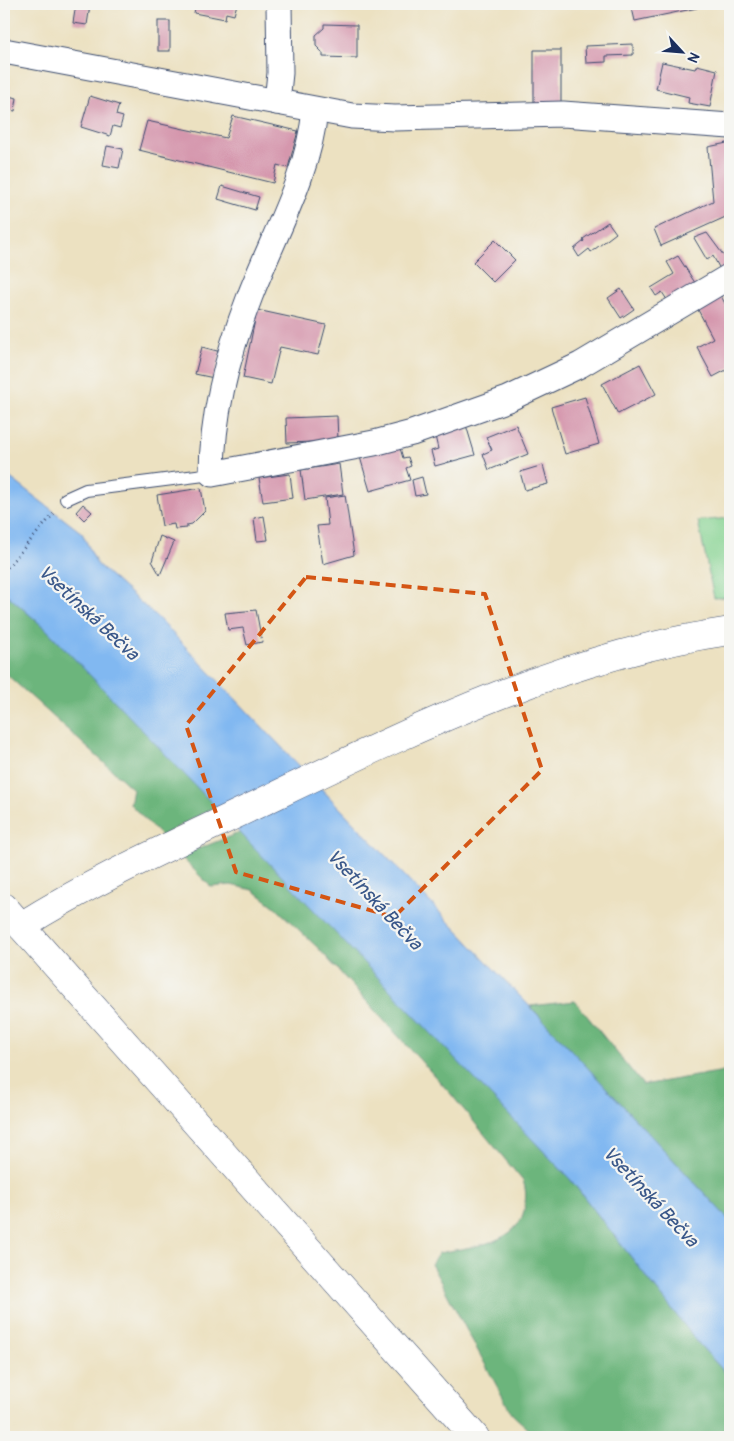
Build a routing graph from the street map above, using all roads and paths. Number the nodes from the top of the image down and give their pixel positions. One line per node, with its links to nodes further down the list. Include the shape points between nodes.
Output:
1 (278, 4): 3 (street, via 280,74)
2 (4, 52): 3 (street)
3 (277, 102): 4 (street)
4 (315, 110): 5 (street, via 395,118 587,115); 7 (street, via 311,137 296,185 250,295 232,349 215,426)
5 (730, 126)
6 (730, 276): 7 (street, via 580,364 508,399 412,433 367,445)
7 (212, 474): 8 (lane, via 86,490)
8 (66, 499): 9 (path)
9 (4, 571)
10 (730, 631): 11 (street, via 675,640 592,662 517,688 378,747 67,898)
11 (12, 916): 12 (street)
12 (475, 1437)

